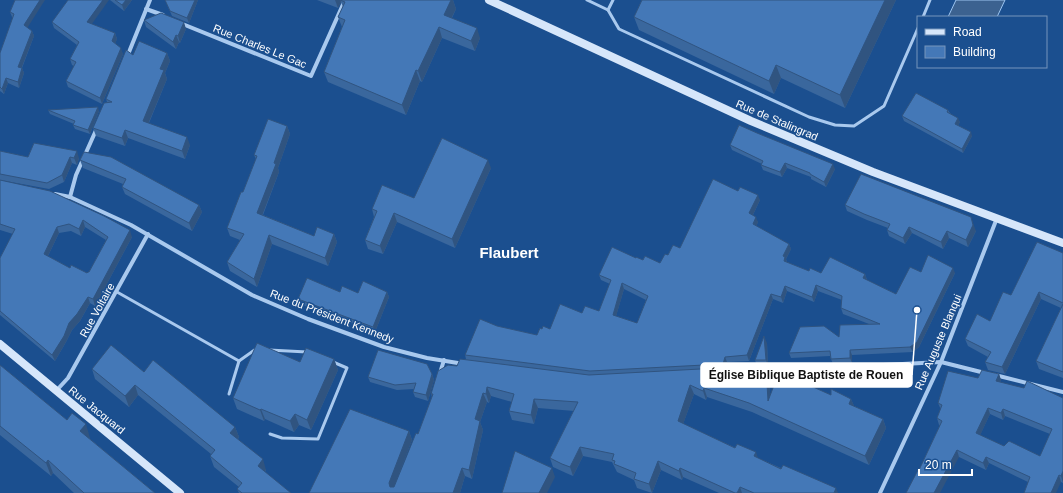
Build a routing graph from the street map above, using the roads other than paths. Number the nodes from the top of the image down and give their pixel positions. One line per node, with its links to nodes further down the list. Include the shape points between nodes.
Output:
1 (150, 0): 7 (street)
2 (345, 0): 11 (street, Rue Charles Le Gac, via 311,76)
3 (489, 0): 17 (street, Rue de Stalingrad, via 751,121 873,172)
4 (587, 0): 8 (lane)
5 (613, 0): 8 (lane)
6 (930, 0): 10 (lane)
7 (146, 9): 9 (street); 13 (street)
8 (608, 10): 12 (lane, via 619,29 809,117 835,125 854,126 884,106)
9 (164, 16)
10 (923, 16)
11 (179, 22)
12 (917, 30)
13 (126, 59)
14 (98, 124): 16 (street, via 76,175)
15 (47, 192): 16 (street, Rue du Président Kennedy)
16 (70, 197): 18 (street, Rue du Président Kennedy)
17 (997, 218): 19 (street, Rue de Stalingrad); 26 (street, Rue Auguste Blanqui)
18 (148, 234): 20 (street, Rue Voltaire); 24 (street, Rue du Président Kennedy, via 252,295 308,319 384,347)
19 (1063, 243)
20 (117, 292): 25 (lane); 30 (street, Rue Voltaire, via 68,378)
21 (0, 344): 30 (street, Rue Jacquard)
22 (309, 352): 25 (lane, via 256,349)
23 (328, 360): 33 (lane, via 347,368 318,439 282,438)
24 (444, 360): 27 (street, Rue du Président Kennedy); 29 (street)
25 (239, 361): 32 (lane)
26 (941, 362): 28 (street); 31 (street); 35 (street, Rue Auguste Blanqui)
27 (470, 365)
28 (709, 374)
29 (438, 380)
30 (56, 392): 34 (street, Rue Jacquard)
31 (1063, 392)
32 (229, 394)
33 (270, 434)
34 (180, 493)
35 (880, 493)

